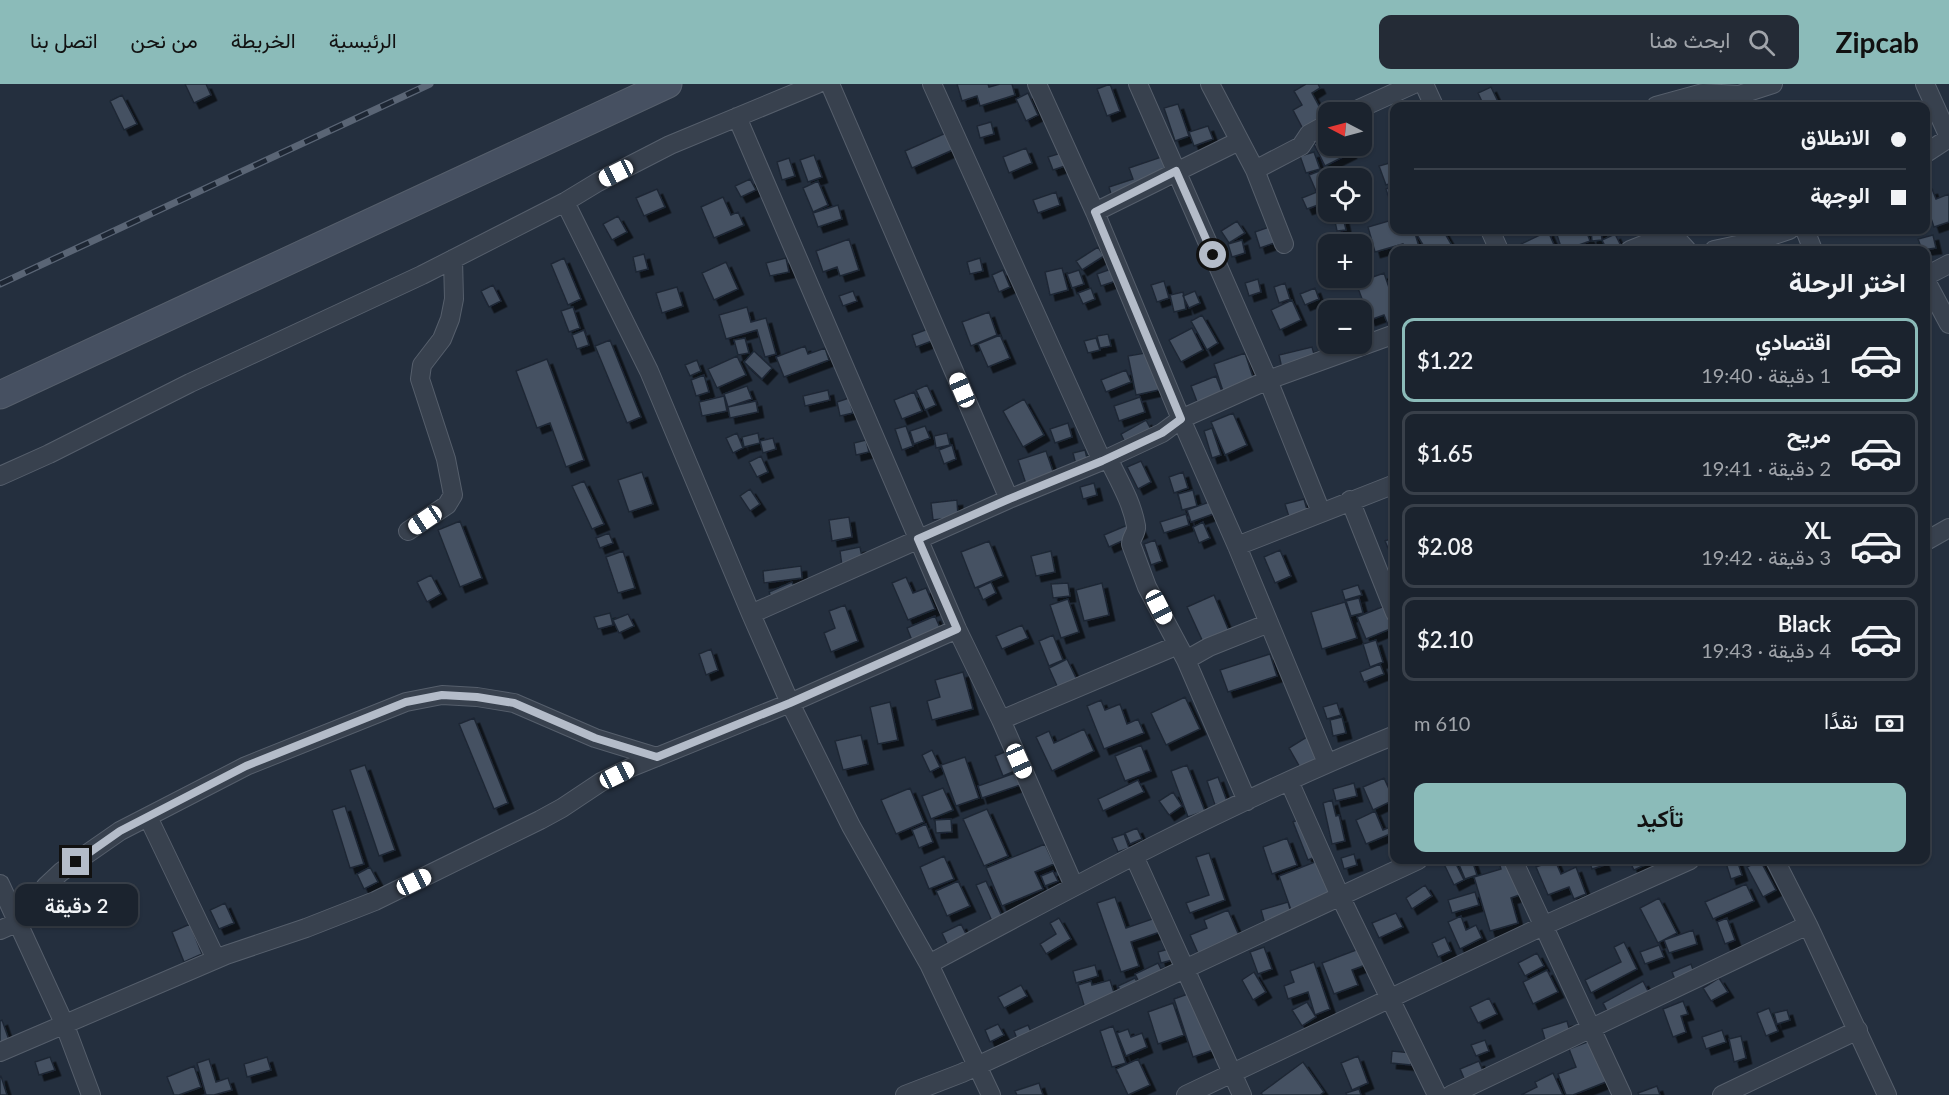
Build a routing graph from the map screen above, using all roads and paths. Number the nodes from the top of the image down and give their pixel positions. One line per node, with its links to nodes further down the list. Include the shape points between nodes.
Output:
1 (668, 84): 36 (street)
2 (817, 84): 15 (street)
3 (830, 84): 41 (street)
4 (932, 84): 38 (street)
5 (1037, 84): 23 (street)
6 (1138, 84): 21 (street)
7 (1210, 84): 18 (street)
8 (1414, 84): 14 (street)
9 (1424, 84): 12 (street)
10 (1773, 84): 13 (street, via 1739,95 1703,93)
11 (1925, 84): 17 (street)
12 (1432, 102)
13 (1670, 102)
14 (1372, 103)
15 (737, 117): 22 (street, via 670,145); 46 (street)
16 (1318, 129): 20 (street, via 1301,146)
17 (1949, 138): 19 (street)
18 (1239, 141): 20 (street); 21 (street)
19 (1930, 150)
20 (1255, 170): 25 (street)
21 (1176, 171): 23 (street); 35 (street)
22 (565, 202): 29 (street); 50 (street, via 650,371)
23 (1095, 212): 37 (street)
24 (1777, 234): 28 (street)
25 (1284, 244)
26 (1640, 246): 27 (street, via 1668,235)
27 (1683, 246)
28 (1733, 246)
29 (453, 259): 39 (street); 45 (street, via 450,319 442,339 422,365 420,379 446,459 453,495 447,505)
30 (1949, 264): 31 (street)
31 (1930, 274)
32 (1930, 288): 33 (street)
33 (1949, 324)
34 (1390, 341): 35 (street)
35 (1268, 380): 37 (street); 43 (street)
36 (0, 395)
37 (1181, 419): 38 (street, via 1162,433); 48 (street)
38 (1105, 459): 41 (street); 53 (street, via 1130,507 1136,527 1131,539 1133,550 1147,587)
39 (0, 476)
40 (1390, 486): 42 (street)
41 (1009, 499): 46 (street)
42 (1350, 501): 43 (street); 49 (street)
43 (1321, 512): 48 (street)
44 (1949, 528): 47 (street)
45 (408, 531)
46 (918, 539): 50 (street); 52 (street)
47 (1930, 539)
48 (1237, 546): 51 (street)
49 (1390, 601)
50 (751, 614): 54 (street)
51 (1269, 623): 53 (street, via 1209,647); 58 (street)
52 (957, 629): 54 (street); 55 (street)
53 (1182, 652): 55 (street); 60 (street)
54 (790, 703): 57 (street); 75 (street, via 851,826)
55 (1001, 720): 68 (street)
56 (1390, 737): 58 (street)
57 (657, 757): 61 (street, via 595,738 514,703 442,695 406,702 246,766); 74 (street, via 375,901)
58 (1327, 763): 59 (street)
59 (1289, 781): 60 (street); 69 (street)
60 (1247, 801): 62 (street)
61 (148, 817): 70 (street, via 120,831 61,872); 74 (street)
62 (1134, 856): 68 (street); 76 (street)
63 (1409, 864): 69 (street)
64 (1516, 864): 71 (street)
65 (1681, 864): 71 (street)
66 (1777, 864): 72 (street)
67 (0, 884): 70 (street)
68 (1074, 886): 75 (street)
69 (1340, 896): 76 (street); 77 (street)
70 (18, 922): 73 (street); 78 (street)
71 (1545, 925): 77 (street); 79 (street)
72 (1808, 925): 79 (street); 80 (street)
73 (0, 930)
74 (216, 959): 78 (street)
75 (929, 964): 82 (street)
76 (1185, 969): 82 (street); 83 (street)
77 (1389, 999): 83 (street); 89 (street)
78 (64, 1023): 81 (street); 84 (street)
79 (1591, 1028): 90 (street); 91 (street)
80 (1858, 1030): 92 (street); 93 (street)
81 (0, 1052)
82 (978, 1066): 85 (street); 86 (street)
83 (1232, 1074): 87 (street); 88 (street)
84 (92, 1095)
85 (905, 1095)
86 (991, 1095)
87 (1186, 1095)
88 (1242, 1095)
89 (1437, 1095)
90 (1451, 1095)
91 (1622, 1095)
92 (1722, 1095)
93 (1887, 1095)

